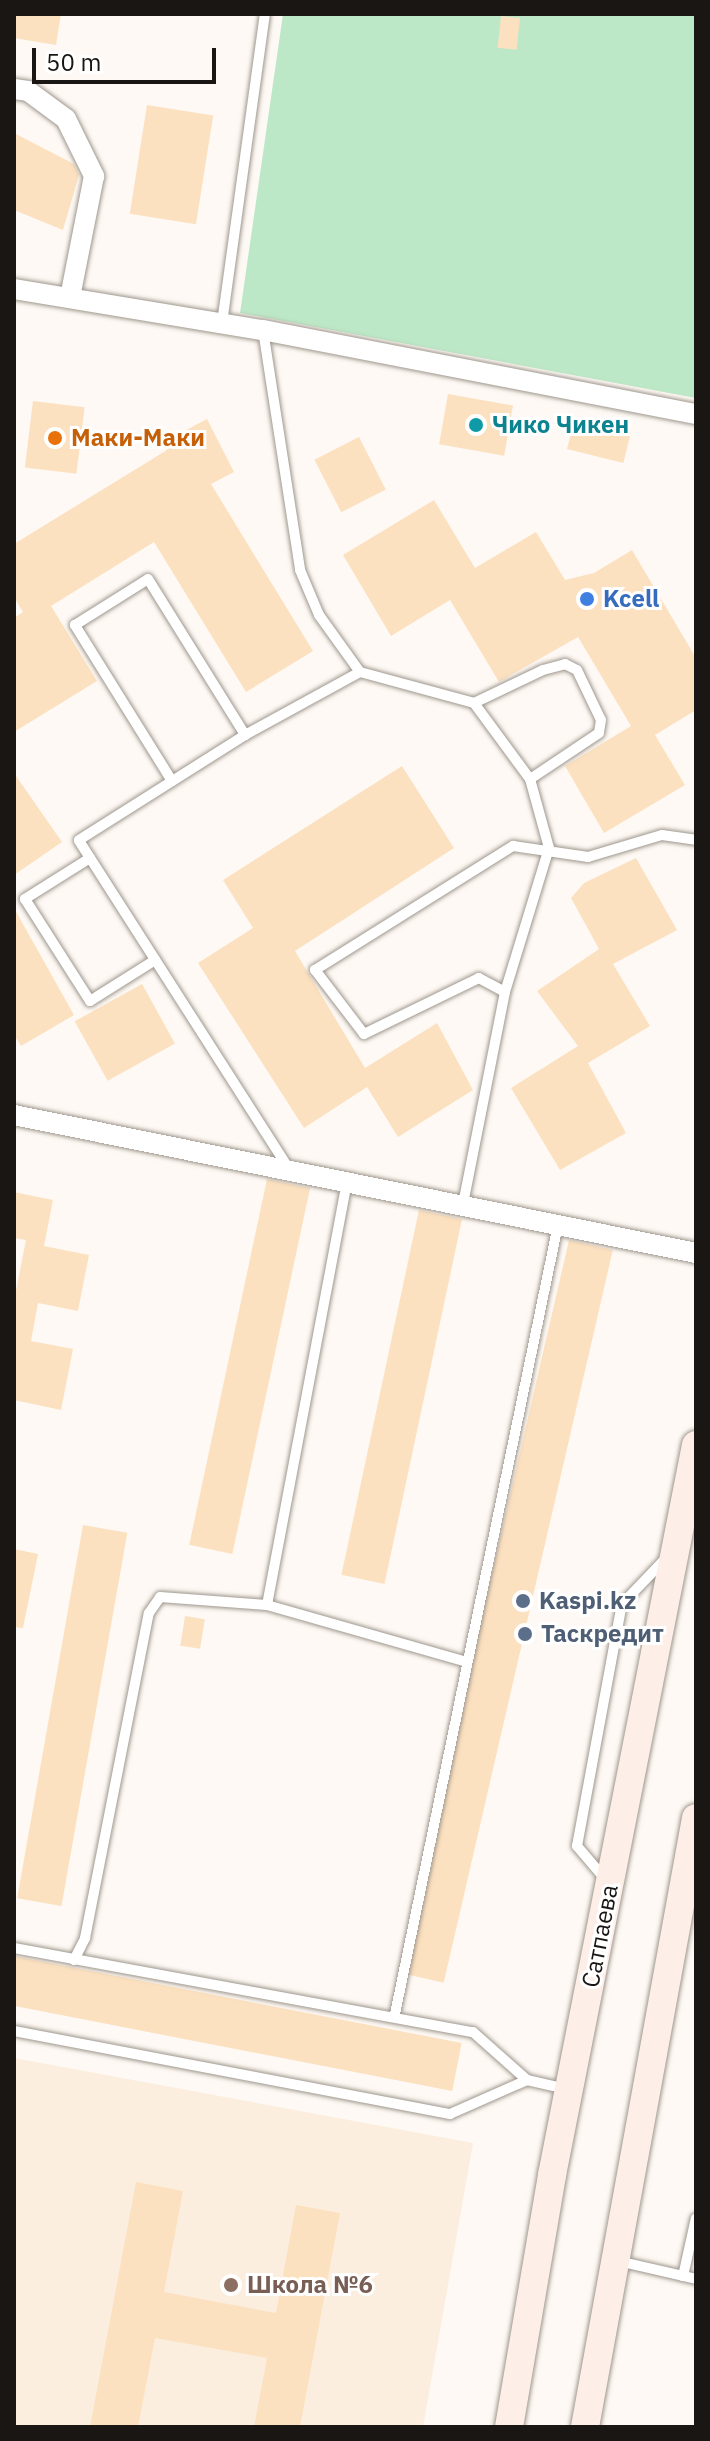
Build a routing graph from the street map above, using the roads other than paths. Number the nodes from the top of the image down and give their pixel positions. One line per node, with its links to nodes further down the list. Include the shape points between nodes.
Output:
1 (265, 14): 5 (lane)
2 (14, 89): 4 (street, via 28,91 66,119 94,176)
3 (14, 289): 4 (street)
4 (70, 297): 5 (street)
5 (222, 323): 6 (street)
6 (263, 330): 7 (street); 8 (lane, via 300,570 319,615)
7 (696, 414)
8 (360, 672): 9 (lane); 10 (lane)
9 (474, 703): 11 (lane); 11 (lane, via 543,670 565,664 577,670 601,720 599,733)
10 (245, 735): 12 (lane); 12 (lane, via 148,579 75,625)
11 (530, 779): 14 (lane)
12 (172, 781): 15 (lane, via 79,840)
13 (696, 840): 14 (lane, via 662,835 588,857)
14 (549, 848): 17 (lane); 17 (lane, via 513,846 315,970 364,1034 479,978)
15 (90, 858): 16 (lane); 16 (lane, via 25,899 74,976 90,1001)
16 (155, 960): 19 (lane)
17 (505, 992): 21 (lane)
18 (14, 1115): 19 (street)
19 (290, 1170): 20 (street)
20 (347, 1182): 21 (street); 26 (lane)
21 (463, 1205): 22 (street)
22 (558, 1225): 23 (street); 27 (lane)
23 (696, 1253)
24 (696, 1445): 25 (street, Сатпаева)
25 (677, 1547): 29 (street, Сатпаева); 29 (lane, via 622,1604 577,1846)
26 (267, 1605): 27 (lane); 31 (lane, via 160,1597 149,1613 85,1938)
27 (467, 1662): 32 (lane)
28 (696, 1818): 37 (street)
29 (611, 1886): 35 (street, Сатпаева)
30 (14, 1948): 31 (lane)
31 (74, 1960): 32 (lane)
32 (395, 2014): 34 (lane, via 473,2032)
33 (14, 2031): 34 (lane, via 450,2114)
34 (527, 2080): 35 (lane)
35 (569, 2090): 40 (street, Сатпаева)
36 (696, 2218): 38 (lane)
37 (617, 2260): 38 (lane); 41 (street)
38 (683, 2276): 39 (lane)
39 (696, 2279)
40 (509, 2427)
41 (585, 2427)

